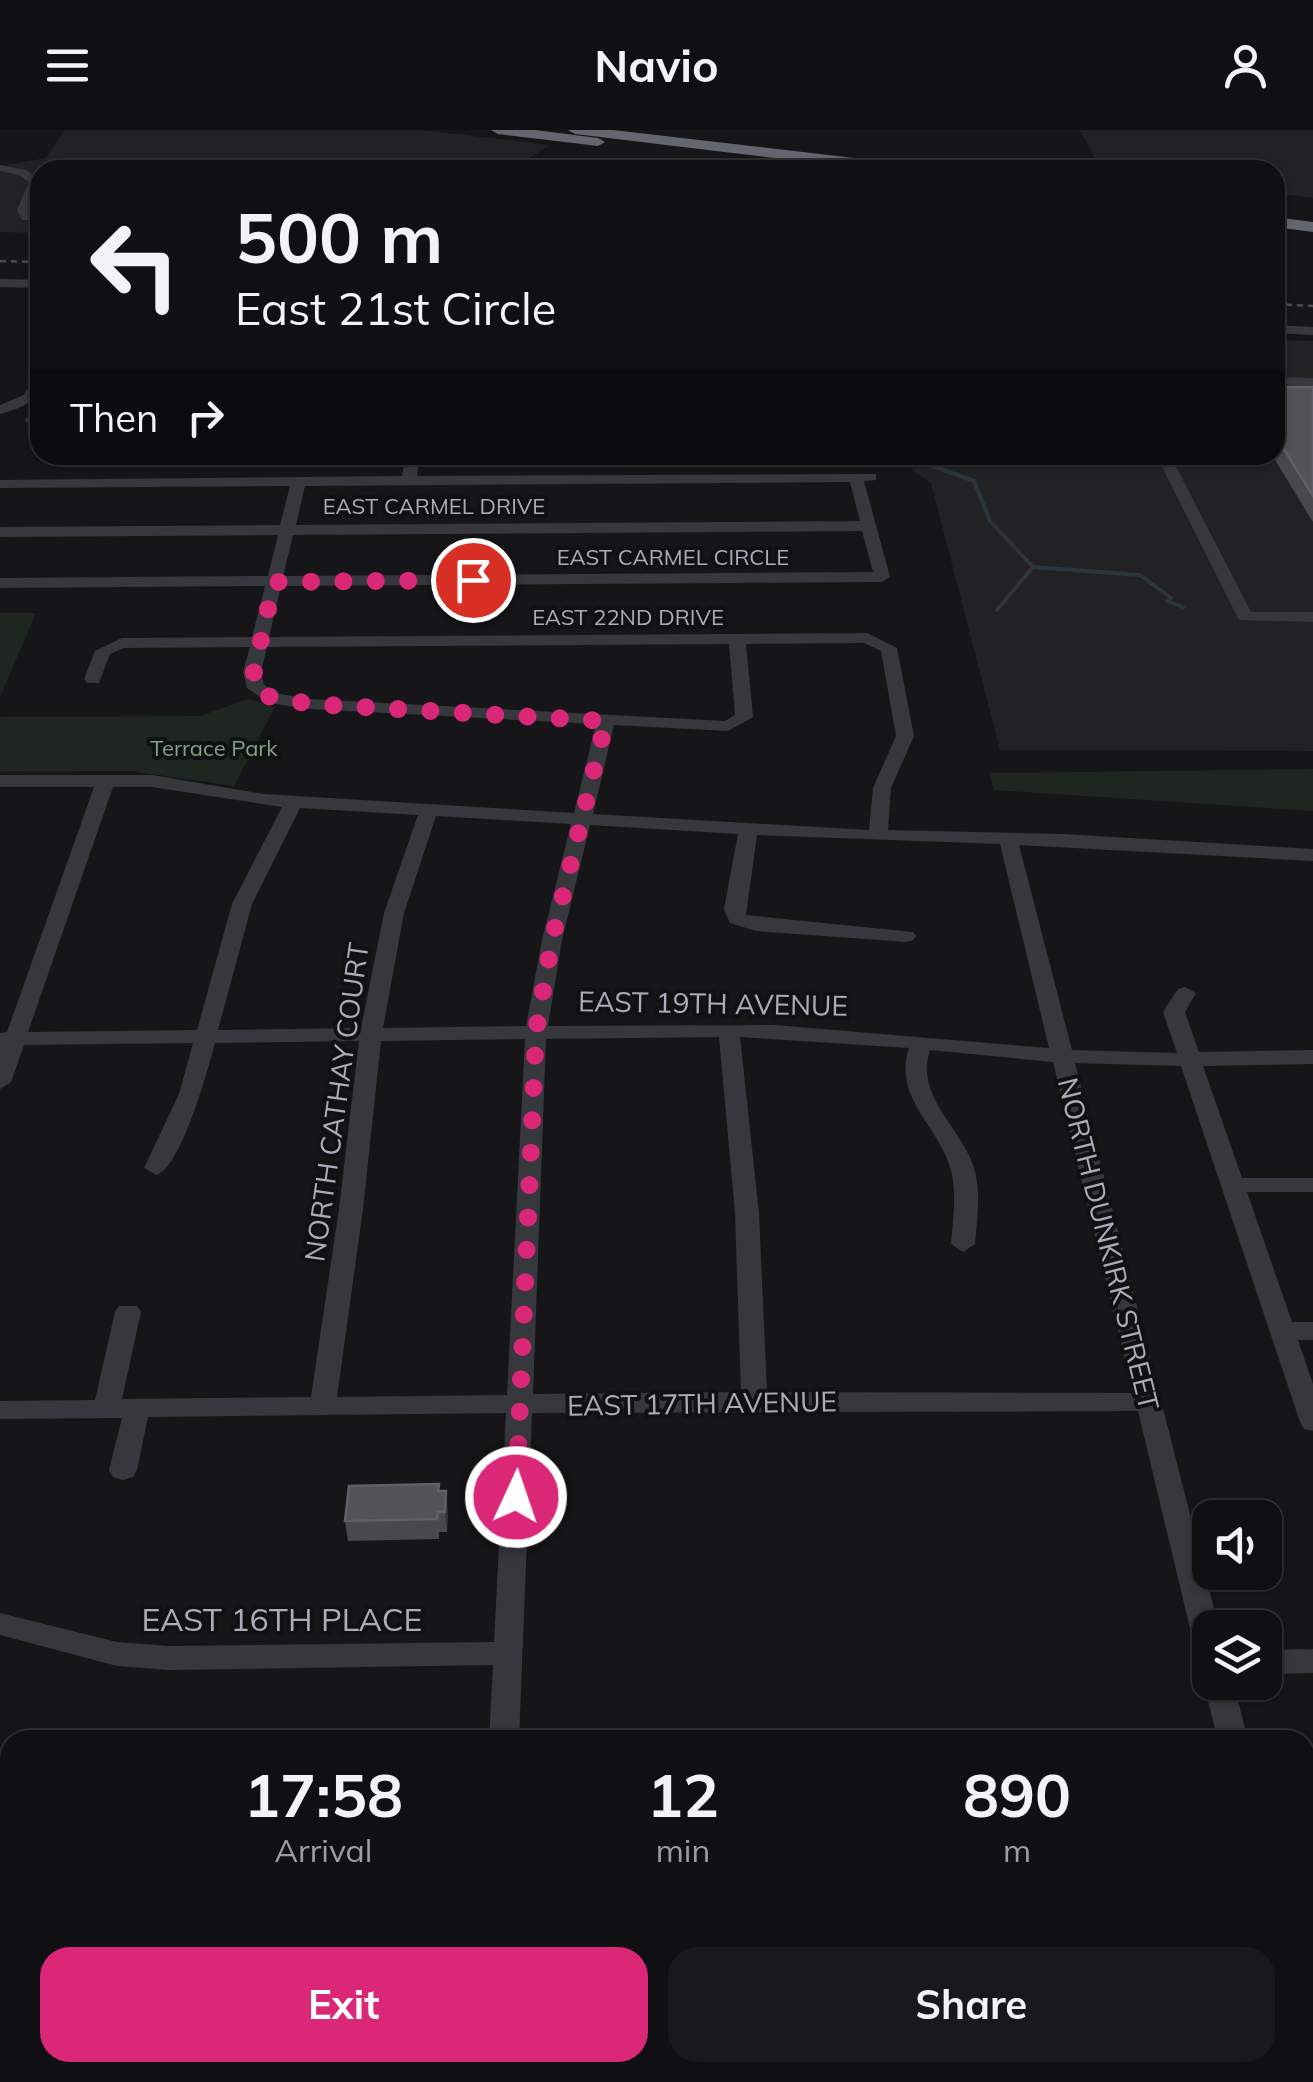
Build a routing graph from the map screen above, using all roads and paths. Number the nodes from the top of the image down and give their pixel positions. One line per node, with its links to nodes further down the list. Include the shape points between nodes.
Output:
1 (498, 130): 3 (highway)
2 (575, 130): 4 (highway)
3 (752, 160)
4 (829, 160)
5 (0, 168): 6 (street)
6 (30, 178)
7 (30, 193): 10 (street)
8 (1285, 213): 9 (highway)
9 (1313, 217)
10 (26, 218)
11 (1285, 223): 12 (highway)
12 (1313, 227)
13 (0, 282): 14 (street)
14 (30, 284)
15 (1285, 329): 16 (street)
16 (1313, 330)
17 (1285, 381): 18 (street)
18 (1313, 382)
19 (30, 396): 20 (street)
20 (0, 410)
21 (411, 465): 25 (street)
22 (852, 465): 24 (street, EAST CARMEL CIRCLE)
23 (1167, 465): 33 (street, via 1245,617)
24 (859, 477): 25 (street, via 708,472); 28 (street, EAST CARMEL CIRCLE)
25 (409, 480): 26 (street)
26 (299, 481): 27 (street); 29 (street)
27 (0, 484)
28 (868, 526): 29 (street, EAST CARMEL DRIVE); 31 (street, EAST CARMEL CIRCLE, via 882,577)
29 (286, 530): 30 (street, EAST CARMEL DRIVE); 31 (street)
30 (0, 532)
31 (274, 582): 32 (street, EAST CARMEL CIRCLE); 35 (street)
32 (0, 583)
33 (1313, 617)
34 (737, 639): 35 (street, EAST 22ND DRIVE); 37 (street, via 744,710 738,724); 44 (street, EAST 22ND DRIVE, via 867,638 885,644 905,736 882,788)
35 (260, 642): 36 (street, EAST 22ND DRIVE, via 114,645 103,651); 37 (street, via 252,681 276,699)
36 (93, 679)
37 (606, 721): 42 (street)
38 (106, 779): 39 (street); 40 (street); 53 (street)
39 (0, 781)
40 (294, 801): 41 (street); 52 (street, via 242,904)
41 (429, 809): 42 (street); 51 (street, NORTH CATHAY COURT, via 394,912)
42 (582, 818): 43 (street); 50 (street)
43 (749, 828): 44 (street); 47 (street, via 737,919)
44 (878, 836): 45 (street)
45 (1008, 839): 46 (street); 55 (street, NORTH DUNKIRK STREET)
46 (1313, 855)
47 (906, 936)
48 (1185, 993): 57 (street, via 1174,1012)
49 (728, 1030): 50 (street, EAST 19TH AVENUE); 54 (street, EAST 19TH AVENUE, via 836,1032); 66 (street, via 747,1213)
50 (536, 1031): 51 (street, EAST 19TH AVENUE); 68 (street)
51 (371, 1033): 52 (street, EAST 19TH AVENUE); 69 (street, NORTH CATHAY COURT)
52 (205, 1036): 53 (street, EAST 19TH AVENUE); 59 (street, via 190,1094)
53 (8, 1038): 58 (street)
54 (922, 1043): 55 (street, EAST 19TH AVENUE); 62 (street, via 913,1068 917,1091 964,1176)
55 (1063, 1056): 57 (street, EAST 19TH AVENUE); 67 (street, NORTH DUNKIRK STREET)
56 (1313, 1057): 57 (street, EAST 19TH AVENUE)
57 (1189, 1058): 61 (street)
58 (0, 1082)
59 (156, 1168)
60 (1313, 1184): 61 (street)
61 (1236, 1185): 64 (street)
62 (963, 1244)
63 (128, 1312): 71 (street)
64 (1283, 1331): 65 (street); 73 (street)
65 (1313, 1331)
66 (754, 1402): 67 (street, EAST 17TH AVENUE); 68 (street, EAST 17TH AVENUE)
67 (1148, 1402): 75 (street, NORTH DUNKIRK STREET)
68 (522, 1406): 69 (street, EAST 17TH AVENUE); 77 (street)
69 (322, 1408): 72 (street, EAST 17TH AVENUE)
70 (0, 1410): 71 (street, EAST 17TH AVENUE)
71 (106, 1410): 72 (street, EAST 17TH AVENUE)
72 (137, 1410): 74 (street)
73 (1313, 1422)
74 (123, 1470)
75 (1200, 1610)
76 (0, 1624): 77 (street, EAST 16TH PLACE, via 117,1654 168,1658)
77 (508, 1653): 81 (street)
78 (1313, 1661): 79 (street)
79 (1282, 1662)
80 (1223, 1700): 82 (street)
81 (504, 1730)
82 (1230, 1730)

